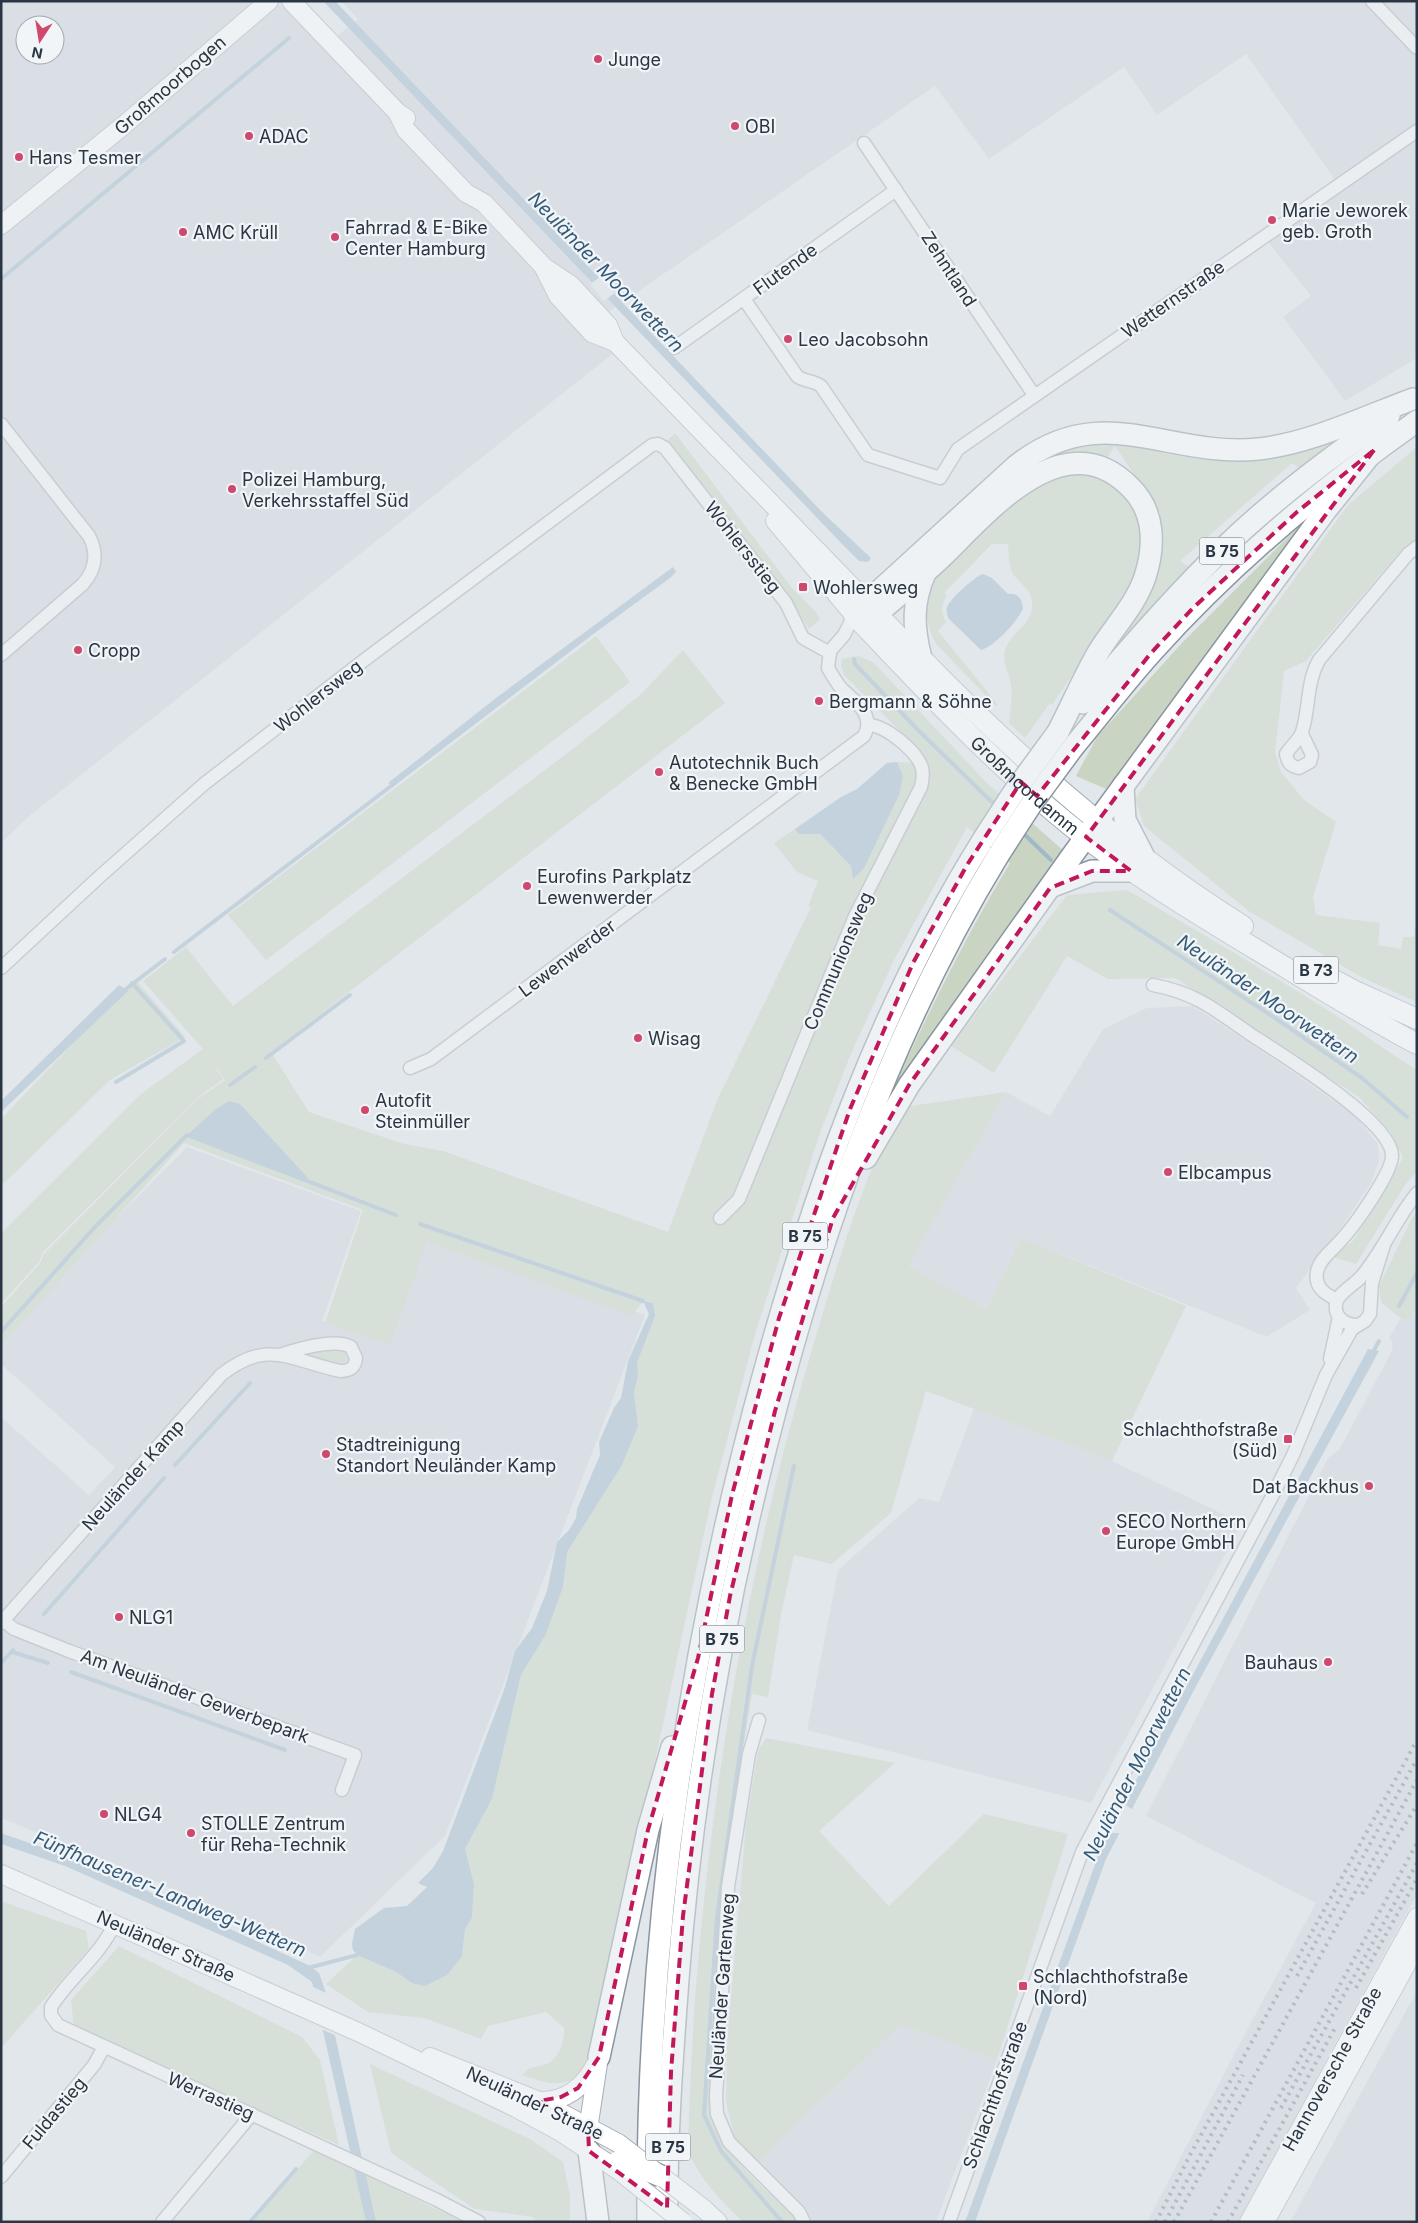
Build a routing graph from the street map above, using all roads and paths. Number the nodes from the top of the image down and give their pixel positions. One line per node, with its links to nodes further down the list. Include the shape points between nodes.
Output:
1 (269, 1): 12 (main road, Großmoorbogen)
2 (291, 1): 5 (main road, Großmoordamm)
3 (1372, 1): 4 (street)
4 (1417, 48)
5 (397, 112): 8 (main road, Großmoordamm, via 406,130); 9 (main road, Großmoordamm, via 414,122)
6 (1417, 131): 17 (street, Wetternstraße)
7 (864, 143): 10 (street, Zehntland)
8 (451, 177): 9 (main road); 11 (main road, Großmoordamm, via 466,193)
9 (470, 180): 11 (main road, Großmoordamm)
10 (896, 190): 14 (street, Flutende); 17 (street, Zehntland)
11 (484, 203): 13 (main road, Großmoordamm)
12 (1, 225)
13 (544, 267): 15 (main road, Großmoordamm, via 571,285 608,324); 15 (main road, Großmoordamm, via 558,296 586,327 592,333)
14 (744, 299): 16 (street, Flutende); 17 (street, Wetternstraße, via 796,376 821,386 868,455 940,478 958,449)
15 (615, 342): 25 (main road, Großmoordamm)
16 (674, 348)
17 (1034, 395)
18 (1415, 398): 25 (highway, B 75, via 1301,441 1258,449 1204,448 1117,432 1063,439 1034,453 1012,469); 30 (highway, B 75, via 1308,476 1229,544 1136,639)
19 (1417, 421): 22 (highway, B 75)
20 (1, 424): 27 (street, via 89,536 95,557 92,570 83,584)
21 (652, 445): 26 (street, Wohlersstieg, via 665,448 753,560 786,603 803,638); 36 (street, Wohlersweg, via 374,652 204,784)
22 (1374, 450): 32 (highway, B 75); 43 (highway, B 75, bridge, via 1240,562 1151,653 1074,746 1032,803 966,908 932,972 871,1115)
23 (1417, 547): 31 (street, via 1319,660 1309,684)
24 (925, 574): 25 (highway, B 75); 28 (highway, B 75, via 916,596 914,613); 30 (highway, B 75, via 1008,494 1045,470 1077,464 1099,467 1118,477 1134,492 1146,511 1151,532 1145,577 1099,652)
25 (866, 614): 26 (street); 28 (main road, Großmoordamm); 33 (main road, Großmoordamm / B 73, via 967,732 1045,803)
26 (830, 653): 29 (street, via 828,668 831,674 861,707)
27 (1, 655)
28 (921, 658): 33 (main road, Großmoordamm / B 73, via 1031,764)
29 (869, 725): 40 (street, Lewenwerder, via 861,739 767,810 431,1059); 42 (street, Communionsweg, via 882,728 913,754 922,770 921,787 856,916 739,1199)
30 (1058, 732): 53 (highway, B 75, bridge, via 983,840 913,963 850,1108 812,1212 779,1318 724,1530)
31 (1302, 734)
32 (1122, 786): 33 (highway, B 75); 34 (highway, via 1125,820)
33 (1092, 829): 34 (main road, Großmoordamm / B 73); 35 (highway, B 75)
34 (1137, 863): 35 (highway, via 1092,871); 38 (main road, Großmoordamm / B 73, via 1311,968); 39 (main road, Großmoordamm / B 73, via 1244,942)
35 (1050, 888): 43 (highway, B 75, via 909,1085)
36 (1, 968)
37 (1153, 985): 46 (street, via 1200,1001 1320,1081 1364,1115 1390,1146 1392,1157 1376,1193 1351,1229 1318,1267 1316,1278 1320,1288)
38 (1417, 1019)
39 (1417, 1044)
40 (410, 1068)
41 (1417, 1193): 44 (street, Schlachthofstraße)
42 (720, 1218)
43 (833, 1218): 74 (highway, B 75, via 775,1411 730,1596 712,1694 683,1916 671,2072)
44 (1384, 1245): 45 (street, Schlachthofstraße); 47 (street, Schlachthofstraße, via 1372,1283)
45 (1350, 1289): 46 (street, Schlachthofstraße); 47 (street, via 1360,1290)
46 (1337, 1300): 48 (street, Schlachthofstraße)
47 (1371, 1301): 49 (street, Schlachthofstraße, via 1368,1318)
48 (1339, 1317): 49 (street, via 1347,1324); 51 (street, Schlachthofstraße)
49 (1357, 1325): 51 (street, Schlachthofstraße)
50 (280, 1355): 50 (street, Neuländer Kamp, via 340,1372 352,1368 356,1358 351,1347 338,1343); 52 (street, Neuländer Kamp, via 268,1353 250,1357 234,1364 221,1376)
51 (1326, 1375): 78 (street, Schlachthofstraße, via 1275,1491 1082,1852)
52 (2, 1621): 55 (street, Am Neuländer Gewerbepark, via 69,1651 355,1755)
53 (698, 1658): 62 (highway, B 75, via 648,1830); 73 (highway, B 75, via 673,1817 660,1931 651,2071)
54 (759, 1720): 77 (street, Neuländer Gartenweg, via 749,1754 728,1887 717,2114 729,2142 799,2212)
55 (342, 1790)
56 (1, 1874): 58 (main road, Neuländer Straße)
57 (1417, 1917): 79 (main road, Hannoversche Straße)
58 (115, 1923): 60 (main road, Neuländer Straße); 61 (street, Werrastieg, via 50,2012 54,2022 61,2027)
59 (1417, 1945): 80 (main road, Hannoversche Straße)
60 (358, 2032): 63 (main road, Neuländer Straße, via 455,2066); 66 (main road, Neuländer Straße, via 516,2108)
61 (104, 2047): 64 (street, Werrastieg); 69 (street, Fuldastieg, via 94,2065)
62 (599, 2058): 63 (main road, B 75, via 589,2077 578,2088 561,2097); 65 (main road, B 75)
63 (539, 2101): 65 (main road, Neuländer Straße)
64 (252, 2114): 70 (street); 71 (street, Werrastieg)
65 (588, 2126): 66 (main road); 67 (main road, Neuländer Straße)
66 (589, 2151): 67 (highway)
67 (611, 2163): 68 (highway, bridge, via 632,2164); 72 (highway); 75 (main road, Neuländer Straße, bridge)
68 (661, 2176): 76 (main road, bridge)
69 (1, 2177)
70 (162, 2222)
71 (479, 2222)
72 (598, 2222)
73 (648, 2222)
74 (667, 2222)
75 (683, 2222)
76 (718, 2222)
77 (804, 2222)
78 (949, 2222)
79 (1249, 2222)
80 (1264, 2222)

